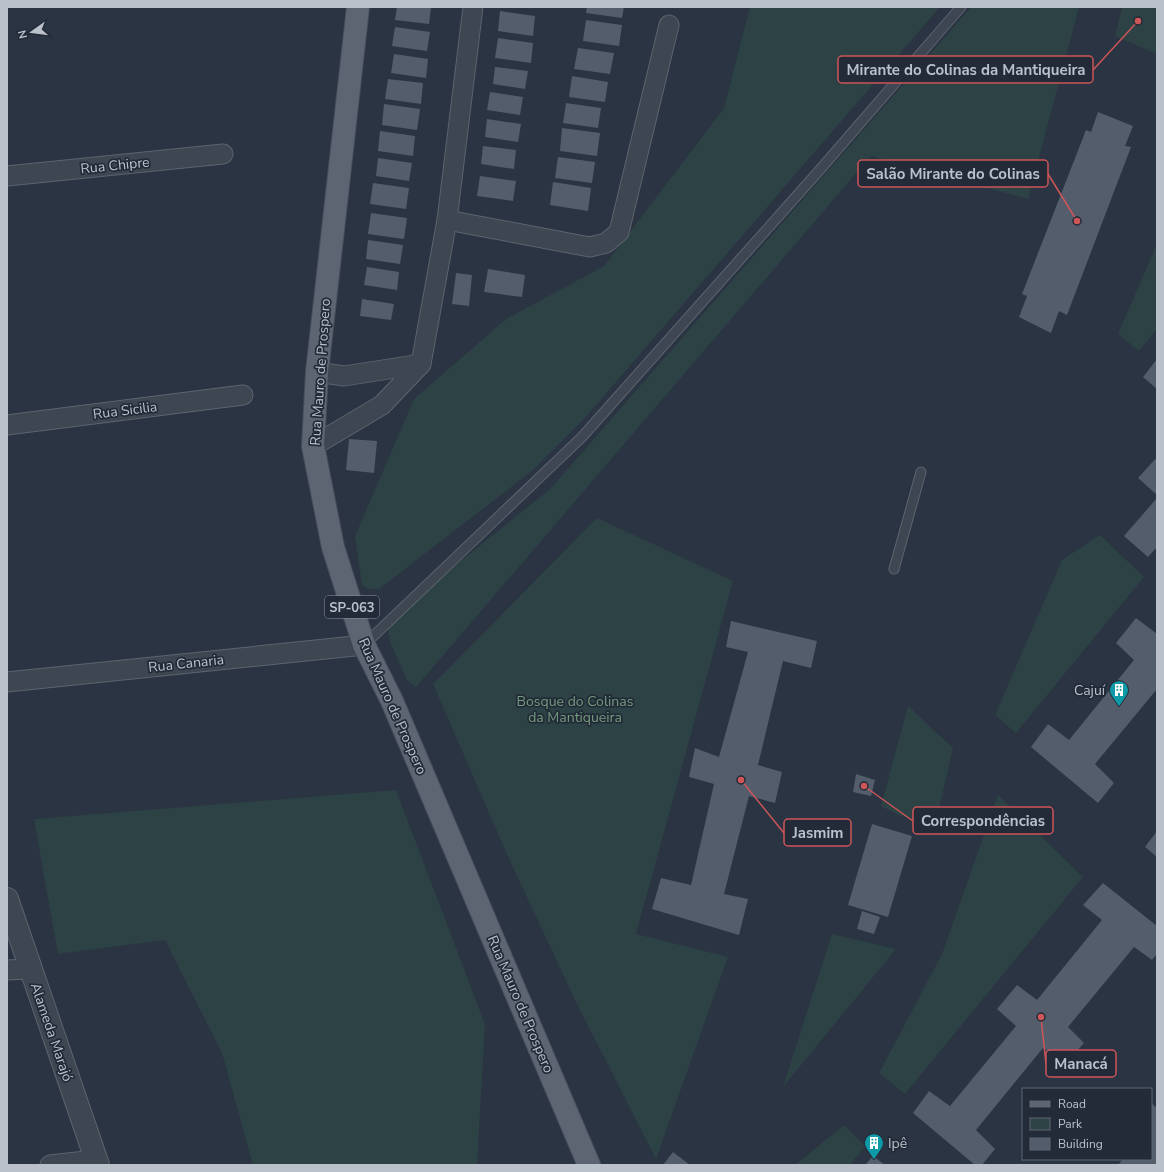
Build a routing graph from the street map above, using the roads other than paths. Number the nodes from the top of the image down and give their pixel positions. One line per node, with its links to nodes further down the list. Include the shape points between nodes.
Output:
1 (358, 7): 9 (main road, Rua Mauro de Prospero / SP-063)
2 (473, 7): 7 (street)
3 (961, 7): 15 (lane, via 582,437)
4 (669, 25): 7 (street, via 619,232 606,243 590,247)
5 (223, 154): 6 (street, Rua Chipre)
6 (7, 176)
7 (447, 220): 8 (street)
8 (421, 364): 9 (street, via 344,376); 12 (street, via 382,405)
9 (317, 372): 12 (main road, Rua Mauro de Prospero / SP-063)
10 (243, 395): 11 (street, Rua Sicilia)
11 (7, 425)
12 (313, 446): 15 (main road, Rua Mauro de Prospero / SP-063, via 333,547)
13 (922, 472): 14 (lane)
14 (894, 569)
15 (364, 645): 16 (street, Rua Canaria); 22 (main road, Rua Mauro de Prospero / SP-063, via 392,701)
16 (7, 682)
17 (7, 899): 18 (street, Alameda Marajó)
18 (31, 969): 19 (street); 20 (street, Alameda Marajó)
19 (7, 970)
20 (97, 1162): 21 (street)
21 (50, 1165)
22 (589, 1165)

